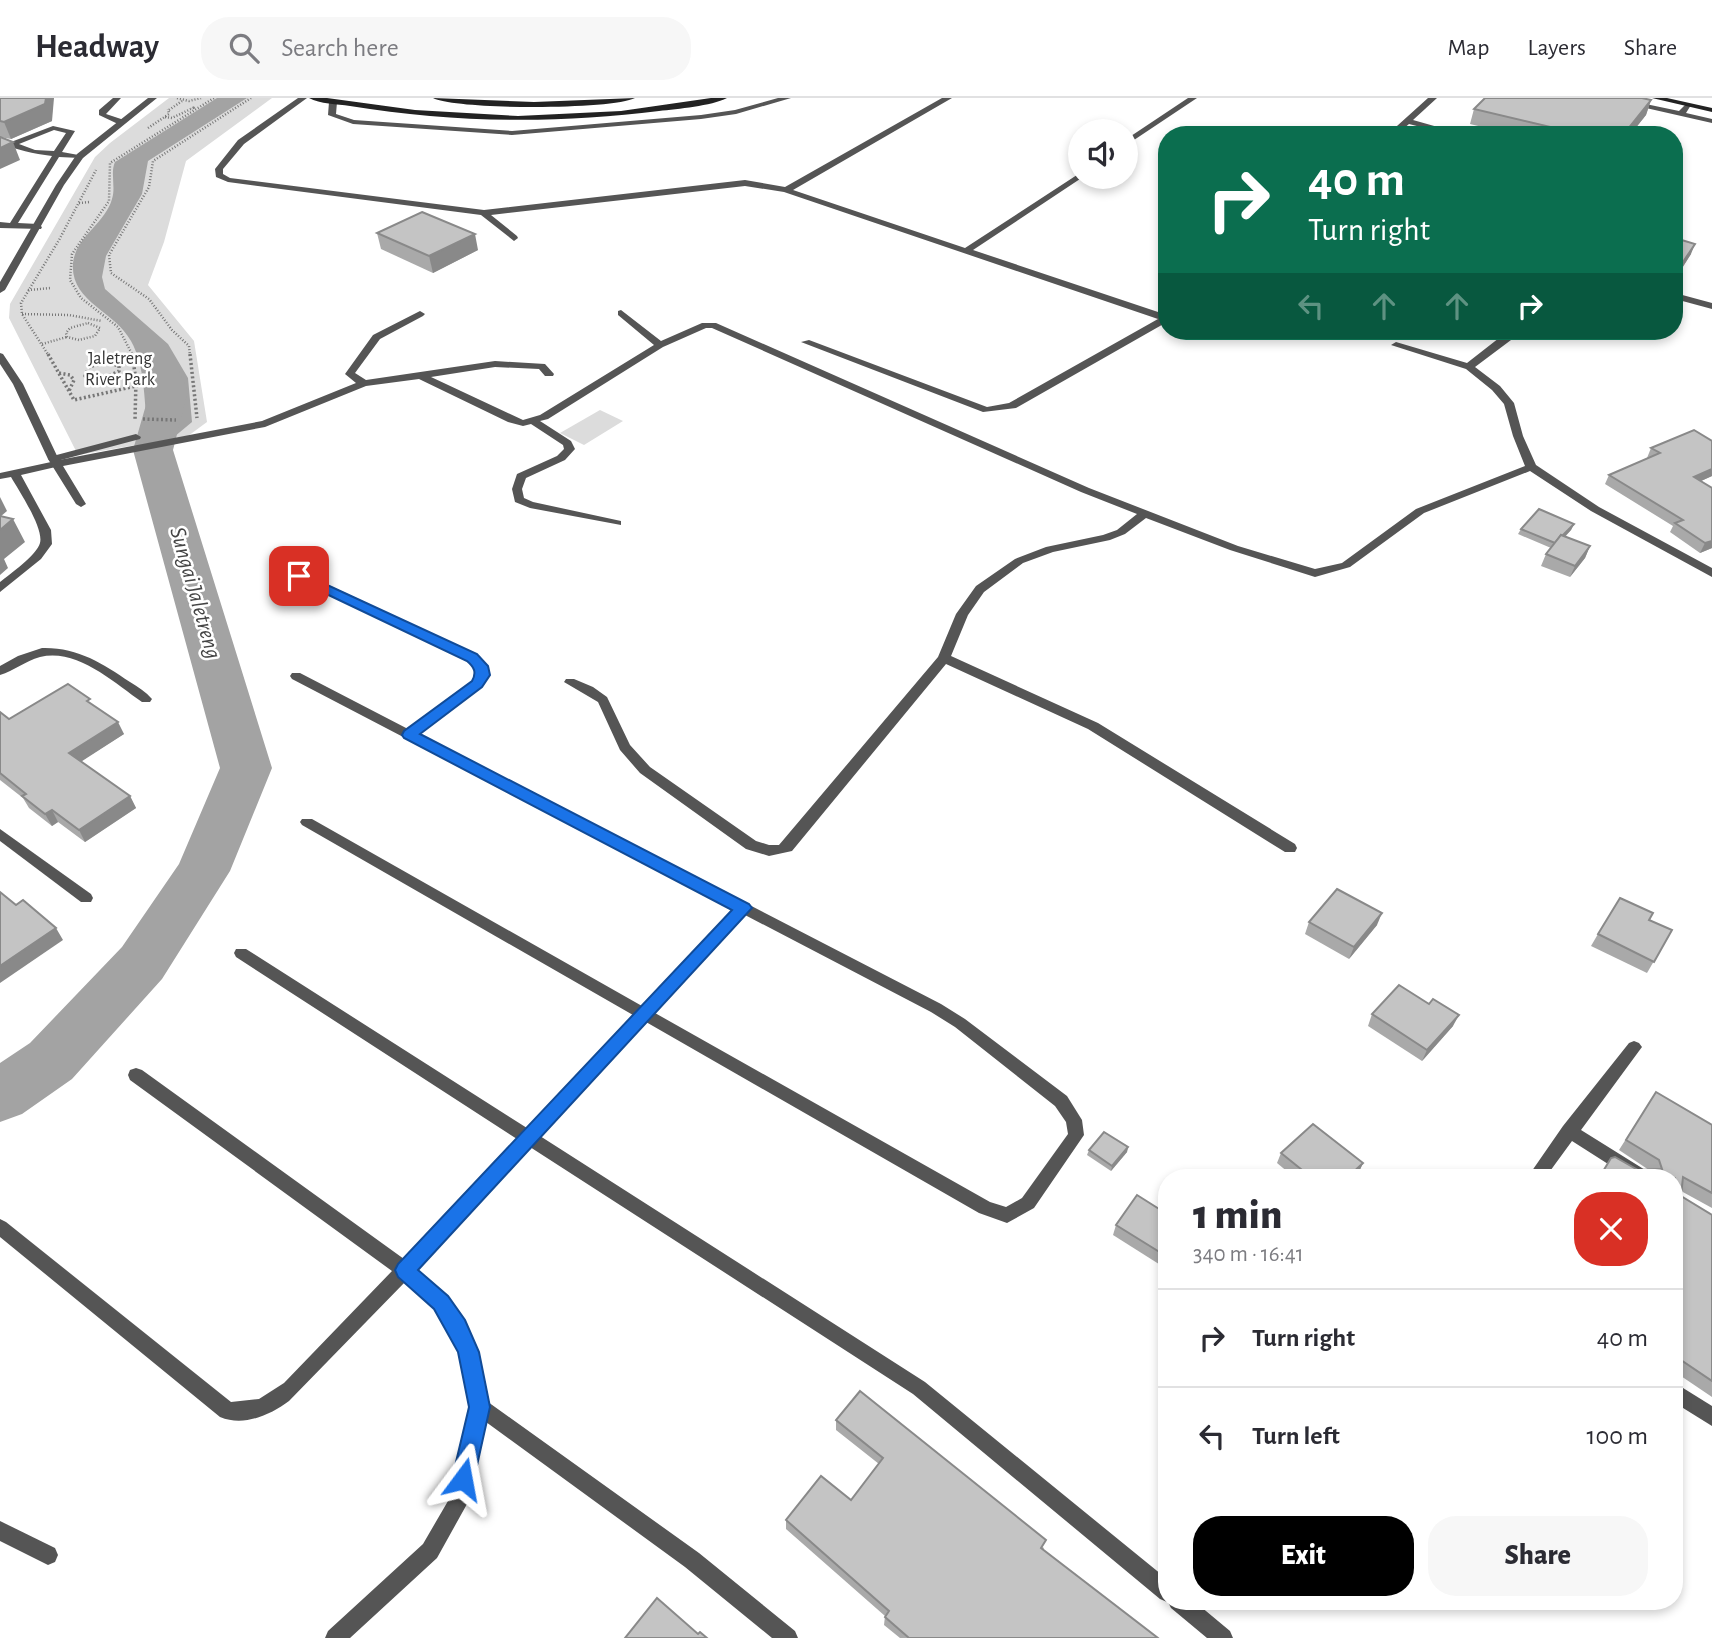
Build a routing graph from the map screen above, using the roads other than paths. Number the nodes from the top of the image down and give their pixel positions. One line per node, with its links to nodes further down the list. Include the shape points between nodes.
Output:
1 (117, 98): 20 (street, via 102,112)
2 (153, 98): 20 (street)
3 (303, 98): 30 (street, via 241,142 219,175 228,180)
4 (313, 98): 14 (main road)
5 (437, 98): 6 (main road, via 541,104)
6 (631, 98)
7 (723, 98): 14 (main road, via 632,113 532,119 448,117)
8 (787, 98): 14 (street, via 701,117 512,133 353,122 332,115)
9 (948, 98): 29 (street)
10 (1193, 98): 23 (street)
11 (1433, 98): 18 (street)
12 (1606, 98): 17 (street)
13 (1656, 98): 15 (main road)
14 (333, 102)
15 (1687, 105): 16 (main road); 17 (street)
16 (1712, 110)
17 (1681, 114): 19 (street)
18 (1408, 121): 21 (street); 22 (street)
19 (1712, 121)
20 (121, 122): 27 (street)
21 (1402, 126)
22 (1427, 126)
23 (1138, 135)
24 (0, 141): 25 (street)
25 (10, 145): 26 (street); 26 (street, via 46,130 65,128 71,131)
26 (58, 155): 27 (street); 32 (street)
27 (80, 156): 33 (street)
28 (1068, 182): 35 (street)
29 (786, 190): 30 (street, via 724,184); 35 (street)
30 (484, 213): 34 (street)
31 (0, 225): 32 (street)
32 (13, 226): 33 (street)
33 (38, 227): 36 (street)
34 (514, 238)
35 (966, 251): 41 (street)
36 (0, 290)
37 (1683, 298): 38 (street)
38 (1712, 306)
39 (621, 313): 45 (street)
40 (420, 314): 51 (street, via 376,337 371,349 351,368 350,374)
41 (1158, 316)
42 (1158, 324): 44 (street, via 1000,410 972,407)
43 (1502, 340): 48 (street)
44 (806, 342)
45 (660, 345): 52 (street); 58 (street, via 713,325)
46 (1396, 345): 48 (street)
47 (0, 356): 53 (street)
48 (1469, 367): 54 (street, via 1509,404)
49 (549, 374): 50 (street, via 542,366 495,363)
50 (420, 376): 51 (street); 52 (street, via 512,420)
51 (364, 383): 53 (street, via 265,424 172,442 134,437)
52 (532, 420): 59 (street, via 570,449 522,476 519,499)
53 (55, 461): 55 (street); 57 (street)
54 (1531, 467): 58 (street, via 1420,510 1346,565 1315,573); 61 (street, via 1595,509)
55 (14, 472): 56 (street); 62 (street, via 45,530 46,544)
56 (0, 476)
57 (81, 505)
58 (1145, 513): 63 (street, via 1106,538 1050,549 1019,561 979,589 962,614)
59 (617, 523)
60 (275, 564): 68 (street, via 472,657 481,666 477,684)
61 (1712, 573)
62 (0, 588)
63 (944, 658): 66 (street, via 787,847 777,851 751,845 645,769 625,747 603,700); 71 (street, via 1093,726)
64 (0, 671): 67 (street, via 19,658 62,650 77,654)
65 (296, 676): 68 (street)
66 (570, 682)
67 (146, 699)
68 (409, 735): 73 (street)
69 (307, 822): 75 (street)
70 (0, 834): 72 (street)
71 (1290, 848)
72 (86, 898)
73 (743, 908): 75 (street); 75 (street, via 936,1008 1061,1101 1074,1120 1076,1135 1028,1203 1007,1215 985,1208)
74 (241, 953): 79 (street)
75 (645, 1014): 79 (street)
76 (1634, 1047): 78 (street)
77 (136, 1075): 83 (street)
78 (1569, 1131): 80 (street); 81 (street)
79 (529, 1137): 83 (street); 89 (street, via 919,1388)
80 (1542, 1169)
81 (1630, 1169)
82 (0, 1227): 83 (street, via 227,1411 236,1412 269,1406)
83 (405, 1270): 85 (street, via 441,1303 458,1327)
84 (1683, 1397): 86 (street)
85 (480, 1407): 91 (street, via 457,1503 430,1551); 92 (street, via 692,1560)
86 (1712, 1417)
87 (0, 1531): 88 (street)
88 (48, 1555)
89 (1158, 1585)
90 (1189, 1610): 93 (street)
91 (335, 1638)
92 (788, 1638)
93 (1223, 1638)

